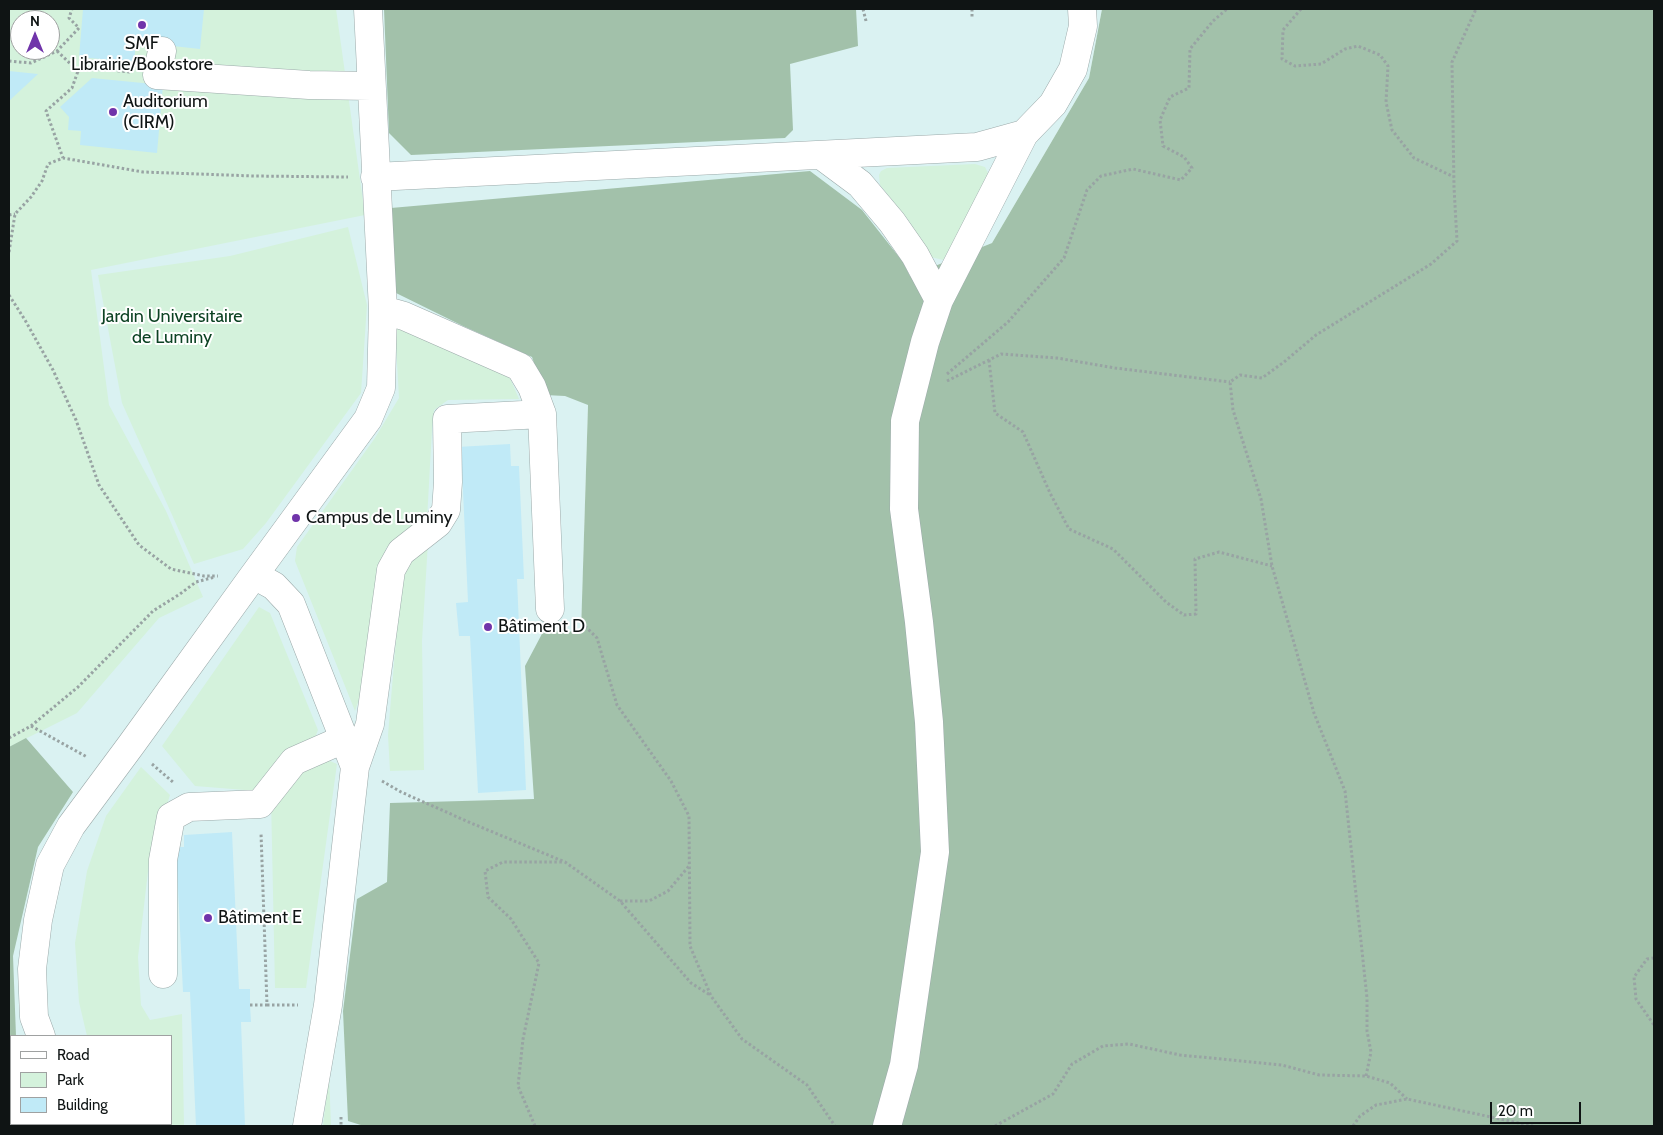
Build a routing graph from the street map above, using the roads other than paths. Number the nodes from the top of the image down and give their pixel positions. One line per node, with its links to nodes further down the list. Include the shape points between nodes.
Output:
1 (368, 9): 4 (street)
2 (1082, 9): 5 (street, via 1083,26 1074,69 1053,104)
3 (159, 63): 4 (street, via 309,84)
4 (371, 86): 7 (street)
5 (1024, 134): 6 (street, via 977,147); 8 (street)
6 (821, 154): 7 (street); 8 (street, via 860,184 892,222 916,255)
7 (375, 177): 9 (street)
8 (939, 300): 18 (street, via 925,342 920,394 906,421 904,509 930,722 935,852 904,1066)
9 (383, 310): 10 (street, via 404,316 520,367); 11 (street, via 381,388 368,419)
10 (542, 414): 12 (street); 14 (street, via 447,419 446,510 438,523 401,552 391,570 370,724)
11 (254, 575): 13 (street, via 274,586 291,604); 16 (street, via 71,826 50,866 38,920 32,969 34,1017)
12 (550, 609)
13 (344, 739): 14 (street); 15 (street, via 294,761 260,804 189,806 171,817 163,860)
14 (355, 767): 17 (street, via 328,1005)
15 (163, 974)
16 (42, 1035)
17 (307, 1126)
18 (887, 1126)

